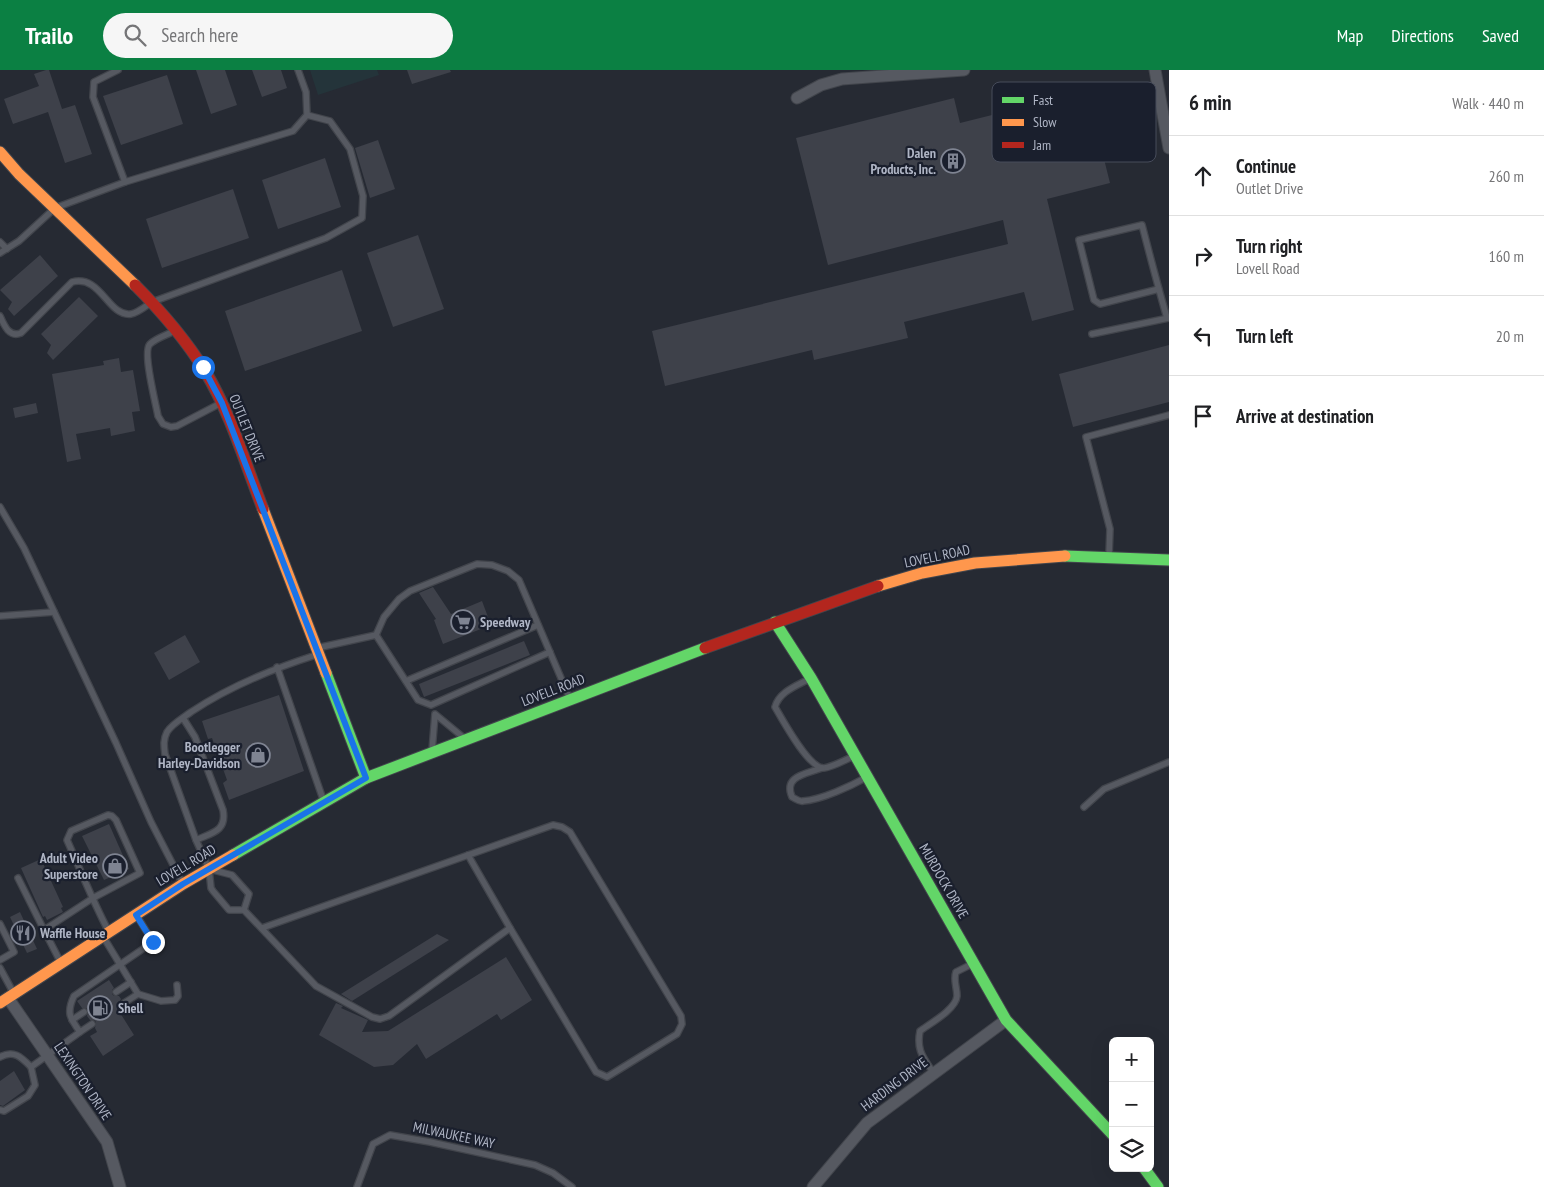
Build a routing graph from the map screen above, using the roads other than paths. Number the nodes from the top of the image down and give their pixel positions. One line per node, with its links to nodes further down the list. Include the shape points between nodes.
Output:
1 (118, 70): 10 (lane, via 94,82 93,97)
2 (298, 70): 7 (lane, via 306,92)
3 (964, 70): 5 (street)
4 (1155, 70): 8 (street)
5 (841, 75): 6 (street)
6 (797, 98)
7 (307, 115): 10 (lane, via 293,131); 16 (lane, via 330,121 350,149 363,196 362,218 326,238)
8 (1169, 148)
9 (0, 152): 11 (main road, OUTLET DRIVE)
10 (125, 182): 11 (lane)
11 (55, 208): 13 (lane); 16 (main road, OUTLET DRIVE)
12 (0, 242): 13 (lane)
13 (7, 249): 14 (lane)
14 (0, 253)
15 (1159, 289): 15 (lane, via 1142,225 1079,240 1094,300 1100,304); 18 (lane)
16 (152, 302): 17 (lane, via 134,314 125,314 90,283 81,280 72,282 21,333 12,334); 19 (main road, OUTLET DRIVE)
17 (0, 316)
18 (1168, 318): 20 (lane)
19 (176, 330): 21 (main road, OUTLET DRIVE, via 203,367); 21 (lane, via 147,348 162,424 171,428 177,426)
20 (1092, 334)
21 (222, 403): 31 (main road, OUTLET DRIVE)
22 (1169, 415): 24 (lane, via 1086,437 1110,529)
23 (0, 507): 26 (lane, via 24,548)
24 (1109, 556): 25 (main road, LOVELL ROAD); 28 (main road, LOVELL ROAD, via 1075,555 974,563 922,573)
25 (1169, 560)
26 (54, 612): 27 (lane); 53 (lane)
27 (0, 616)
28 (775, 622): 34 (main road, MURDOCK DRIVE); 36 (main road, LOVELL ROAD)
29 (538, 625): 30 (lane, via 519,580 508,571 477,564 410,591 384,617); 32 (lane); 35 (lane)
30 (376, 634): 31 (lane); 35 (lane)
31 (318, 651): 33 (lane); 46 (main road, OUTLET DRIVE)
32 (550, 652): 36 (lane); 37 (lane)
33 (279, 667): 39 (lane, via 238,684); 47 (lane)
34 (811, 678): 42 (main road, MURDOCK DRIVE); 44 (lane, via 786,692 777,700 775,707 812,762)
35 (406, 681): 37 (lane, via 418,700)
36 (570, 699): 40 (main road, LOVELL ROAD)
37 (431, 705): 38 (lane)
38 (435, 714): 40 (lane); 41 (lane)
39 (183, 718): 49 (lane, via 167,732 163,742); 49 (lane, via 194,737 224,818 220,828)
40 (466, 739): 41 (main road, LOVELL ROAD)
41 (432, 752): 46 (main road, LOVELL ROAD)
42 (855, 756): 44 (lane); 45 (main road, MURDOCK DRIVE)
43 (1169, 762): 48 (lane, via 1104,789)
44 (824, 768): 45 (lane, via 795,778 789,789 792,797 802,802 810,800 844,789)
45 (867, 777): 64 (main road, MURDOCK DRIVE)
46 (366, 778): 47 (main road, LOVELL ROAD)
47 (324, 802): 51 (main road, LOVELL ROAD)
48 (1084, 807)
49 (196, 840): 51 (lane)
50 (468, 855): 58 (lane); 59 (lane); 59 (lane, via 553,825 570,832 681,1016 682,1024 677,1034 607,1077 596,1072)
51 (210, 868): 53 (main road, LOVELL ROAD); 55 (lane, via 210,888 229,910); 55 (lane, via 232,875 249,894)
52 (18, 878): 60 (lane)
53 (183, 884): 56 (main road, LOVELL ROAD)
54 (93, 898): 54 (lane, via 67,840 71,831 108,815 116,820 140,873); 60 (lane); 61 (lane)
55 (244, 910): 58 (lane)
56 (136, 915): 61 (main road, LOVELL ROAD); 65 (lane, via 153,942)
57 (0, 924): 62 (lane, via 14,952)
58 (262, 928): 59 (lane, via 316,986 380,1019 389,1016)
59 (510, 928)
60 (44, 930): 63 (lane)
61 (106, 934): 63 (main road, LOVELL ROAD); 65 (lane)
62 (0, 960)
63 (61, 963): 71 (main road, LOVELL ROAD)
64 (974, 964): 75 (main road, MURDOCK DRIVE); 81 (lane, via 956,972 957,992 952,1008 920,1031 920,1051)
65 (120, 965): 67 (lane); 74 (lane, via 74,996 69,1015)
66 (0, 968): 71 (lane)
67 (131, 982): 69 (lane); 70 (lane)
68 (177, 985): 70 (lane, via 175,1000 161,1001)
69 (116, 992)
70 (138, 994): 72 (lane)
71 (7, 998): 78 (street, LEXINGTON DRIVE)
72 (124, 1003)
73 (84, 1012): 74 (lane)
74 (72, 1020): 77 (lane)
75 (1006, 1020): 81 (street, HARDING DRIVE); 83 (main road, MURDOCK DRIVE)
76 (92, 1024): 77 (lane)
77 (80, 1032): 78 (lane)
78 (48, 1055): 80 (lane); 85 (street, LEXINGTON DRIVE, via 107,1142)
79 (0, 1057): 80 (lane, via 19,1055)
80 (32, 1067): 82 (lane, via 34,1085 28,1096 4,1111)
81 (934, 1074): 88 (street, HARDING DRIVE, via 867,1123)
82 (0, 1110)
83 (1109, 1131)
84 (1147, 1172): 89 (main road)
85 (120, 1187)
86 (357, 1187): 87 (lane, MILWAUKEE WAY, via 372,1144 390,1135 535,1165)
87 (572, 1187)
88 (813, 1187)
89 (1158, 1187)

